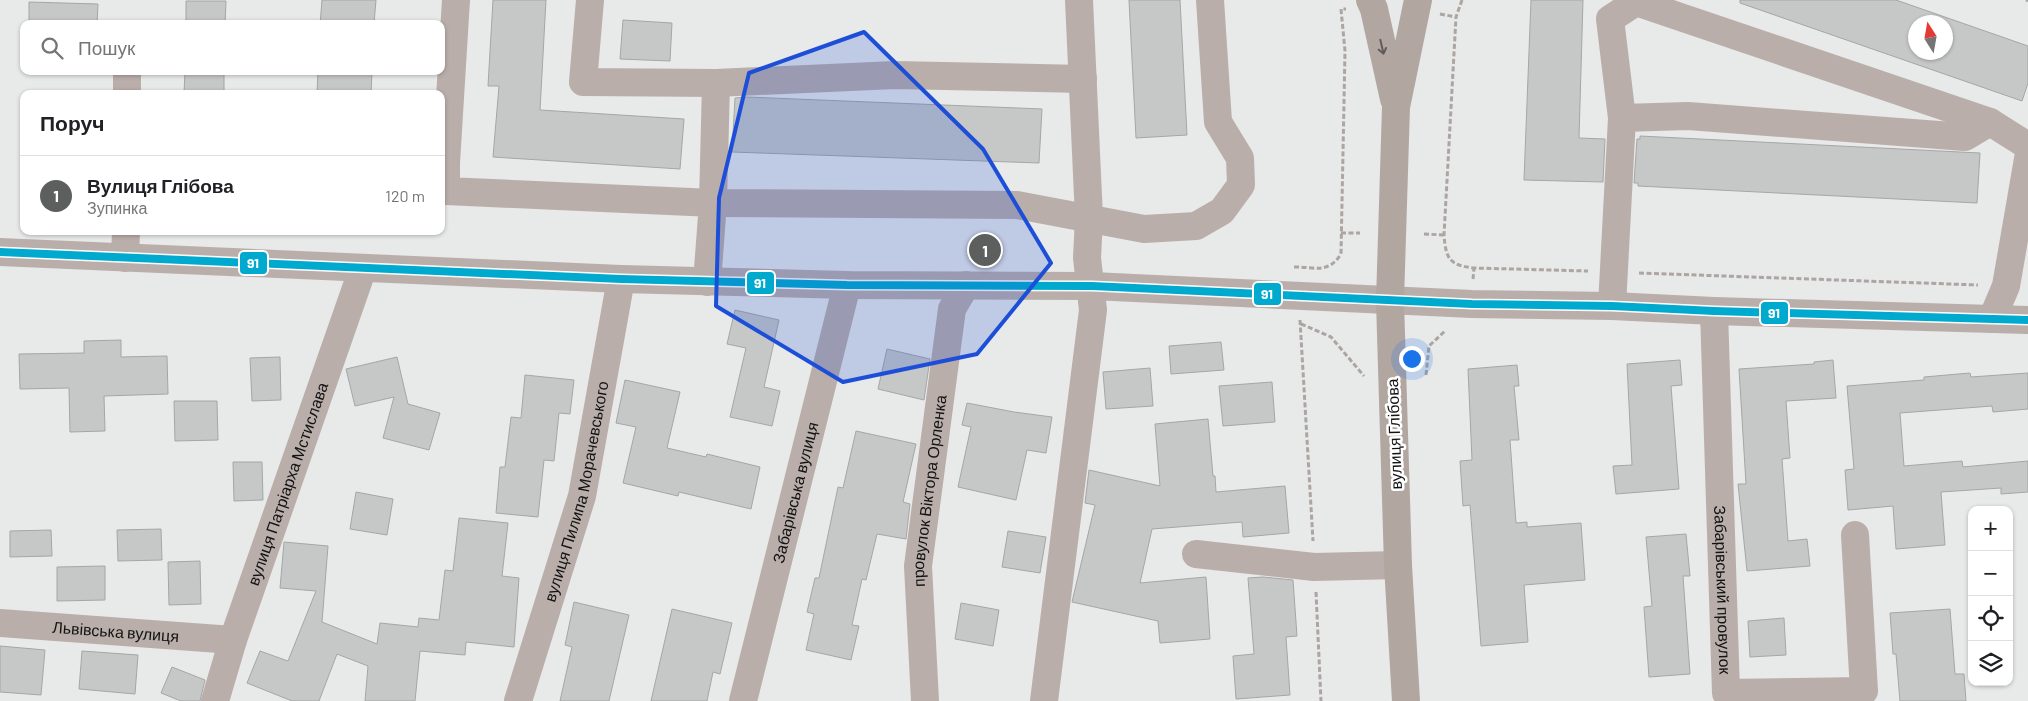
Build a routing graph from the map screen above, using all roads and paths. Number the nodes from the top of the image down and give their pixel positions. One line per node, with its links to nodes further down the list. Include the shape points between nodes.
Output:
1 (456, 0): 18 (street, via 446,191)
2 (590, 0): 11 (street, via 583,82)
3 (1079, 0): 10 (street)
4 (1210, 0): 19 (street, via 1218,122 1240,158 1241,185 1222,211 1196,226 1144,229)
5 (1370, 0): 13 (main road, вулиця Глібова, one-way to 13)
6 (1426, 6): 8 (path); 13 (main road, вулиця Глібова)
7 (1340, 9): 20 (path, via 1345,51)
8 (1456, 17)
9 (127, 75): 12 (street)
10 (1083, 79): 11 (street, via 894,75); 19 (street)
11 (716, 83): 18 (street)
12 (127, 90)
13 (1396, 107): 34 (main road, вулиця Глібова)
14 (1622, 118): 15 (street, via 1688,116 1965,137); 15 (street, via 1610,19 1636,2); 35 (street)
15 (1990, 122): 16 (street)
16 (2028, 146)
17 (2028, 159): 38 (street, via 2006,286)
18 (713, 203): 19 (street, via 1017,205); 30 (street)
19 (1089, 218): 33 (street, via 1087,258)
20 (1341, 233): 21 (path); 27 (path, via 1341,254 1335,264 1326,268)
21 (1360, 233)
22 (1424, 234): 23 (path)
23 (1444, 234)
24 (126, 235): 26 (street)
25 (0, 252): 26 (street)
26 (126, 258): 28 (street)
27 (1302, 267)
28 (363, 268): 29 (street); 47 (street, вулиця Патріарха Мстислава)
29 (621, 279): 30 (street); 49 (street, вулиця Пилипа Морачевського, via 582,496)
30 (708, 282): 31 (street)
31 (847, 285): 32 (street); 50 (street, Забарівська вулиця)
32 (966, 285): 33 (street); 51 (street, провулок Віктора Орленка, via 952,309 918,566)
33 (1092, 286): 34 (street); 52 (street, via 1093,310)
34 (1390, 301): 35 (street); 44 (main road, вулиця Глібова)
35 (1612, 306): 36 (street)
36 (1714, 311): 38 (street); 42 (street, Забарівський провулок, via 1726,693 1864,691)
37 (1300, 317): 40 (path)
38 (1992, 319): 39 (street)
39 (2028, 320)
40 (1300, 324): 41 (path, via 1331,337); 45 (path)
41 (1364, 376)
42 (1855, 536)
43 (1196, 554): 45 (street)
44 (1398, 565): 45 (street); 54 (main road, вулиця Глібова)
45 (1314, 567): 53 (path)
46 (0, 623): 47 (street, Львівська вулиця)
47 (233, 640): 48 (street, вулиця Патріарха Мстислава)
48 (215, 701)
49 (518, 701)
50 (743, 701)
51 (925, 701)
52 (1044, 701)
53 (1321, 701)
54 (1406, 701)

